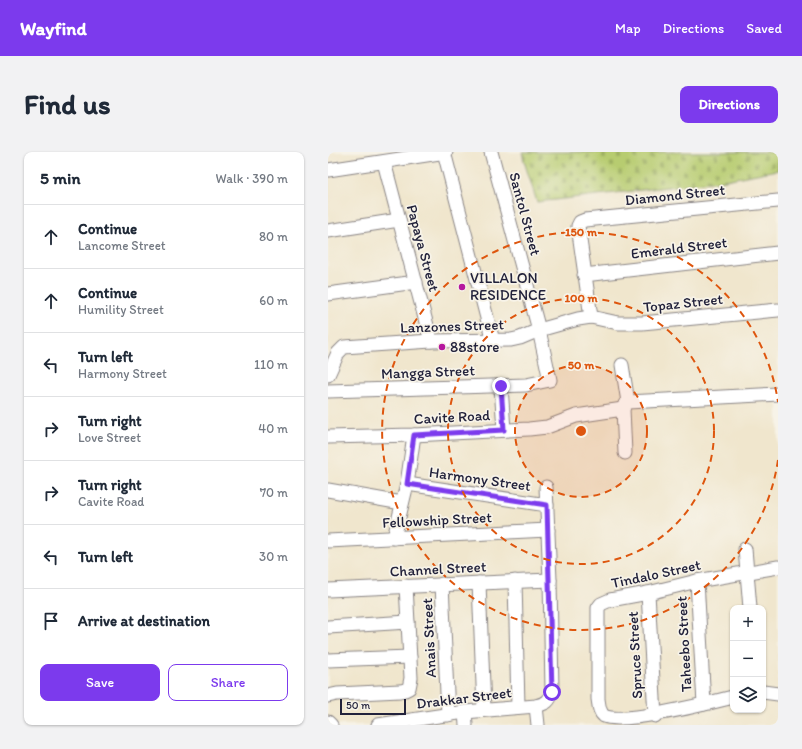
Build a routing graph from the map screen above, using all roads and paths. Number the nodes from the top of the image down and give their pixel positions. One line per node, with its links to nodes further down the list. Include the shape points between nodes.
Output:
1 (445, 152): 3 (street); 16 (street)
2 (491, 152): 14 (street, Santol Street)
3 (384, 162): 4 (street); 6 (street, Papaya Street)
4 (328, 170)
5 (778, 201): 9 (street, Diamond Street, via 585,220 578,226)
6 (399, 220): 7 (street); 10 (street, Papaya Street)
7 (328, 231)
8 (778, 253): 9 (street, Emerald Street)
9 (584, 275): 13 (street)
10 (416, 282): 11 (street); 15 (street, Papaya Street)
11 (328, 294)
12 (778, 310): 13 (street, Topaz Street, via 642,323 618,323)
13 (590, 317): 14 (street, Lanzones Street)
14 (540, 330): 16 (street, Lanzones Street, via 520,338); 19 (street, Mangga Street, via 550,380 526,385)
15 (432, 341): 16 (street, Lanzones Street); 18 (street, Lanzones Street, via 344,347 338,353)
16 (493, 341)
17 (622, 365): 22 (street)
18 (328, 375)
19 (501, 386): 20 (street, Mangga Street); 23 (street)
20 (328, 391)
21 (778, 394): 22 (street, Cavite Road)
22 (625, 406): 23 (street, Cavite Road, via 576,416 547,427); 26 (street)
23 (504, 430): 24 (street, Cavite Road)
24 (414, 435): 25 (street, Cavite Road); 27 (street)
25 (328, 437)
26 (625, 453)
27 (407, 484): 30 (street); 31 (street, Harmony Street)
28 (546, 487): 31 (street)
29 (328, 490): 30 (street)
30 (402, 503): 33 (street)
31 (547, 505): 32 (street)
32 (548, 530): 33 (street, Fellowship Street); 38 (street)
33 (394, 538): 34 (street, Fellowship Street)
34 (328, 541)
35 (745, 549): 37 (street)
36 (778, 567): 37 (street, Tindalo Street)
37 (747, 571): 40 (street, Tindalo Street); 46 (street)
38 (550, 580): 39 (street, Channel Street); 56 (street, Drakkar Street, via 552,692 547,703)
39 (515, 581): 41 (street, Channel Street); 57 (street)
40 (697, 581): 45 (street, Tindalo Street); 55 (street, Taheebo Street)
41 (479, 582): 42 (street, Channel Street); 58 (street)
42 (442, 584): 43 (street, Channel Street); 59 (street, Anais Street)
43 (406, 586): 44 (street, Channel Street); 47 (street)
44 (328, 590)
45 (648, 593): 60 (street, Spruce Street); 60 (street, Tindalo Street, via 605,601 598,608 598,699 600,711 609,718 631,720)
46 (750, 605)
47 (408, 622): 48 (street); 49 (street)
48 (328, 627)
49 (410, 657): 50 (street); 53 (street, via 411,684 405,690)
50 (328, 660)
51 (766, 692): 52 (street)
52 (778, 694)
53 (328, 696)
54 (730, 698): 55 (street)
55 (704, 704): 60 (street)
56 (536, 706): 57 (street, Drakkar Street); 63 (street)
57 (518, 708): 58 (street, Drakkar Street)
58 (484, 710): 61 (street, Drakkar Street)
59 (448, 714): 61 (street, Drakkar Street); 62 (street, Drakkar Street)
60 (655, 716)
61 (465, 719)
62 (378, 725)
63 (538, 725)

